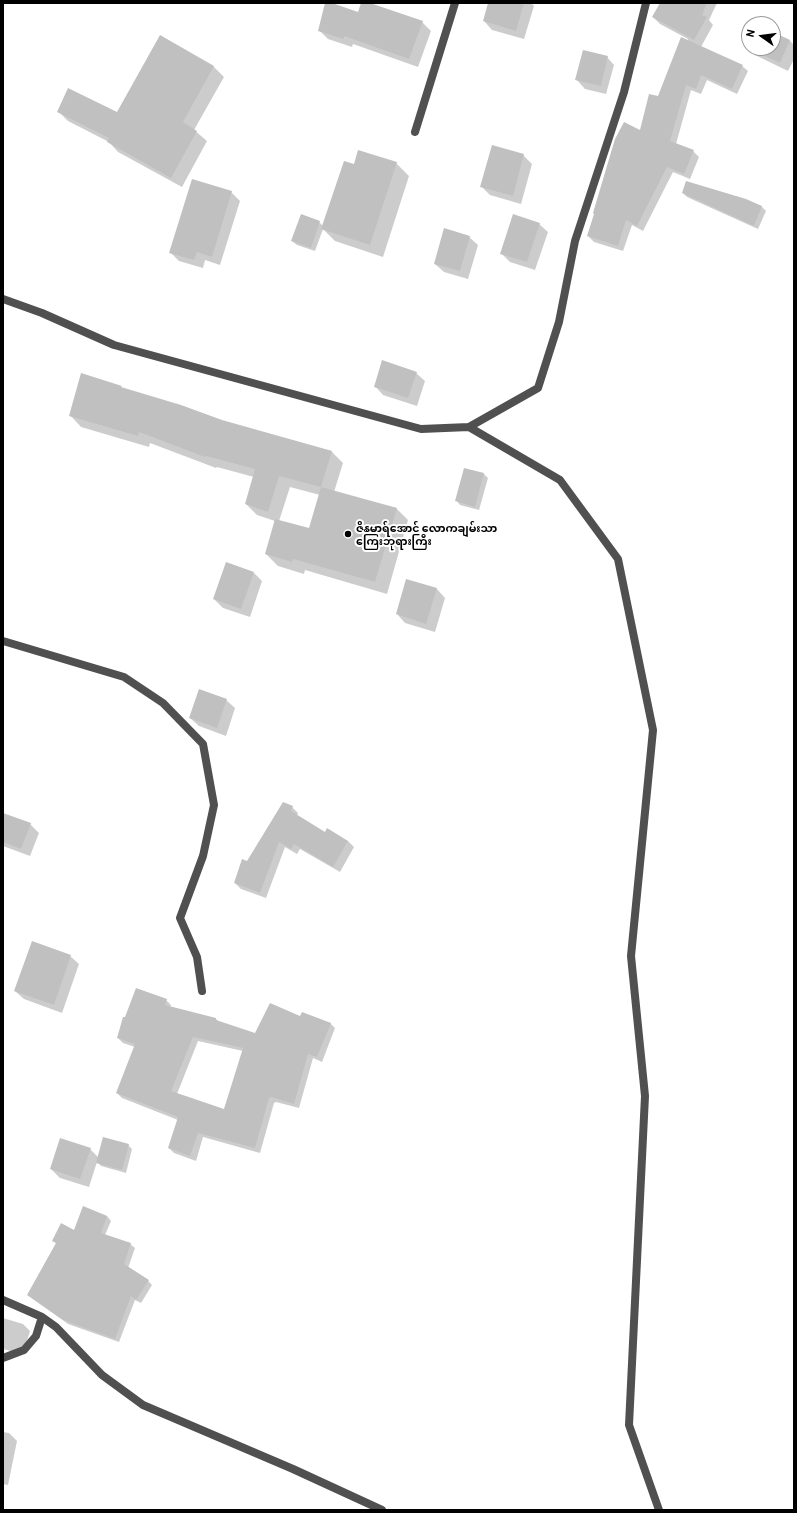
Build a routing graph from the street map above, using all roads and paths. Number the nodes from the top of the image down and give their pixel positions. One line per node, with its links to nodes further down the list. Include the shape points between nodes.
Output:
1 (455, 3): 3 (street)
2 (646, 3): 5 (street, via 624,92 575,241 559,322 538,388)
3 (415, 132)
4 (3, 300): 5 (street, via 42,313 114,345 421,429)
5 (469, 427): 12 (street, via 560,480 618,559 653,730 631,956 645,1096 629,1425)
6 (3, 641): 7 (street, via 124,677 163,703 203,744 214,805 203,856 180,918 197,957)
7 (202, 991)
8 (3, 1300): 9 (street)
9 (42, 1317): 10 (street, via 36,1336 24,1350); 11 (street, via 56,1327 102,1375 143,1405 293,1468)
10 (3, 1358)
11 (382, 1510)
12 (658, 1510)

